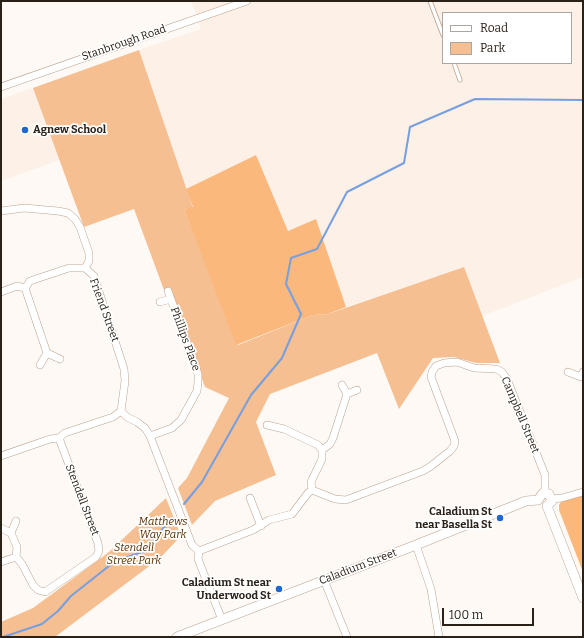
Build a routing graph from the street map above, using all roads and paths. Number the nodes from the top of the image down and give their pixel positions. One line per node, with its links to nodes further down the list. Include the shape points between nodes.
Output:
1 (247, 1): 6 (street, Stanbrough Road)
2 (430, 1): 3 (lane)
3 (442, 33)
4 (454, 64): 5 (lane)
5 (460, 80)
6 (1, 86)
7 (1, 211): 8 (street, Friend Street, via 24,208 68,213 80,227 89,253 89,261)
8 (85, 268): 9 (street, via 69,268 30,282); 22 (street, Friend Street, via 94,276 120,355 125,381)
9 (25, 288): 11 (street, via 17,286); 14 (street)
10 (168, 291): 12 (street, Phillips Place)
11 (1, 292)
12 (171, 299): 13 (street); 24 (street, Phillips Place, via 198,374 198,382 181,420 172,428)
13 (160, 302)
14 (47, 353): 15 (street); 16 (street)
15 (60, 359)
16 (40, 365)
17 (568, 372): 18 (street)
18 (582, 377)
19 (342, 385): 21 (street)
20 (357, 390): 21 (street)
21 (347, 394): 26 (street, via 333,438)
22 (121, 411): 24 (street, via 144,428); 25 (street, via 113,417 66,433)
23 (267, 425): 26 (street, via 284,429 318,445)
24 (150, 436): 37 (street, via 192,545)
25 (59, 438): 27 (street); 38 (street, Stendell Street, via 99,551 96,557 45,592 33,585)
26 (322, 450): 28 (street, via 322,459 311,482)
27 (1, 456)
28 (312, 490): 31 (street, Campbell Street, via 335,499 346,500 423,471 450,451 454,446 454,434 431,377 436,366 451,362 474,368 496,369 507,379 545,475); 33 (street, via 292,514 269,520)
29 (583, 492): 31 (street)
30 (250, 498): 33 (street)
31 (546, 499): 36 (street, Caladium Street, via 526,501); 41 (street)
32 (16, 521): 35 (street)
33 (261, 526): 37 (street)
34 (1, 528): 35 (street)
35 (11, 532): 38 (street, via 17,547)
36 (416, 545): 40 (street, Caladium Street); 45 (street, via 431,589)
37 (199, 551): 42 (street, via 198,559)
38 (16, 558): 39 (street)
39 (1, 562)
40 (324, 580): 42 (street, Caladium Street); 44 (street)
41 (583, 598)
42 (222, 620): 43 (street, Caladium Street)
43 (177, 637)
44 (347, 637)
45 (439, 637)

